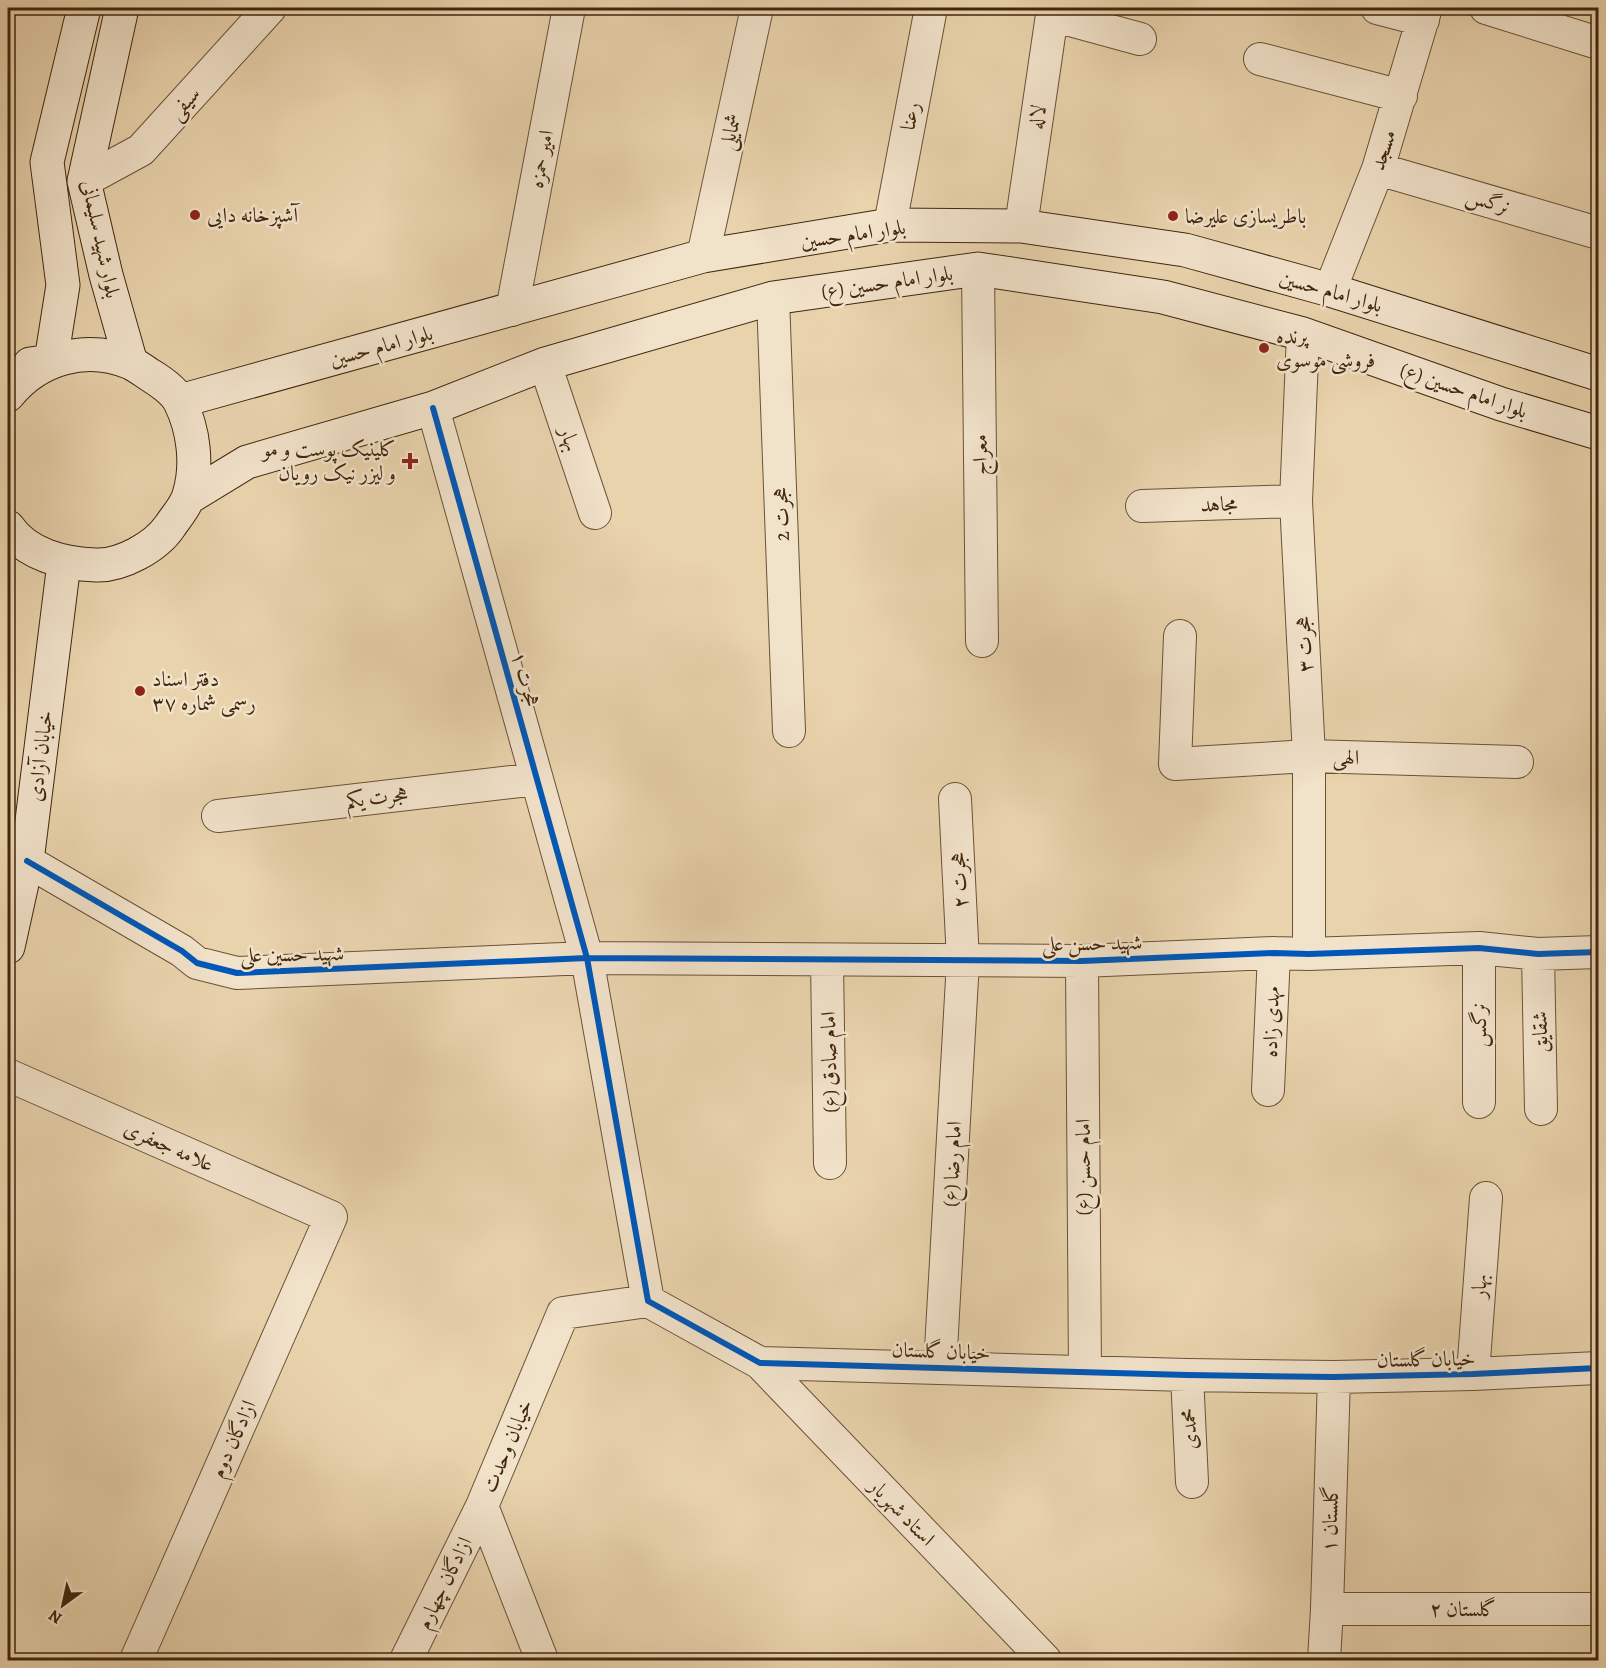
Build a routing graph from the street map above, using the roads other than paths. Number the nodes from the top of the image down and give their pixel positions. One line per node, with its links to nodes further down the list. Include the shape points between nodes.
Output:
1 (84, 8): 26 (main road, بلوار شهید سلیمانی, via 47,162 63,285)
2 (122, 8): 16 (main road, بلوار شهید سلیمانی)
3 (270, 8): 16 (street, سیفی, via 141,150)
4 (569, 8): 24 (street, امیر حمزه)
5 (757, 8): 20 (street, شمایلی)
6 (931, 8): 17 (street, رعنا)
7 (1377, 8): 10 (street)
8 (1486, 8): 12 (street)
9 (1052, 11): 11 (street); 18 (street, لاله)
10 (1424, 14): 14 (street, مسجد)
11 (1140, 39)
12 (1599, 43)
13 (1260, 59): 14 (street)
14 (1401, 96): 15 (street, مسجد)
15 (1378, 169): 19 (street, نرگس); 22 (street, مسجد)
16 (84, 181): 27 (main road, بلوار شهید سلیمانی)
17 (890, 225): 18 (main road, بلوار امام حسین); 20 (main road, بلوار امام حسین)
18 (1021, 226): 22 (main road, بلوار امام حسین, via 1185,250)
19 (1599, 233)
20 (703, 256): 24 (main road, بلوار امام حسین)
21 (978, 269): 23 (main road, بلوار امام حسین (ع)); 25 (main road, بلوار امام حسین (ع), via 1163,297); 42 (street, معراج)
22 (1330, 290): 30 (main road, بلوار امام حسین)
23 (773, 298): 28 (main road, بلوار امام حسین (ع)); 43 (street, هجرت 2)
24 (512, 310): 32 (main road, بلوار امام حسین)
25 (1303, 334): 34 (main road, بلوار امام حسین (ع), via 1501,404); 36 (street, هجرت ۳)
26 (51, 361): 27 (main road, via 77,355 105,356); 29 (main road); 31 (main road, via 20,380)
27 (131, 363): 32 (main road, via 158,380)
28 (545, 364): 33 (main road, بلوار امام حسین (ع)); 38 (street, بهار)
29 (8, 367)
30 (1599, 374)
31 (8, 395)
32 (180, 401): 35 (main road, via 192,438 194,474)
33 (433, 408): 35 (main road, بلوار امام حسین (ع), via 247,462); 46 (street, هجرت ۱)
34 (1599, 433)
35 (188, 498): 40 (main road, via 163,537 134,556 99,566)
36 (1296, 501): 37 (street, مجاهد); 44 (street, هجرت ۳)
37 (1142, 506)
38 (595, 513)
39 (8, 526): 40 (main road, via 35,551)
40 (64, 563): 49 (main road, خیابان آزادی)
41 (1180, 636): 44 (street, الهی, via 1175,764)
42 (982, 640)
43 (789, 731)
44 (1309, 756): 45 (street, الهی); 54 (street, هجرت ۳)
45 (1516, 762)
46 (537, 779): 48 (street, هجرت یکم); 56 (street, هجرت ۱)
47 (955, 800): 58 (street, هجرت ۲)
48 (218, 816)
49 (27, 861): 50 (main road, خیابان آزادی); 56 (street, شهید حسین علی, via 197,963 237,973)
50 (8, 947)
51 (1479, 948): 54 (street, شهید حسن علی); 55 (street, شهید حسن علی); 62 (street, نرگس)
52 (1599, 952): 55 (street, شهید حسن علی)
53 (1274, 953): 54 (street, شهید حسن علی); 59 (street, شهید حسن علی); 61 (street, مهدی زاده)
54 (1309, 954)
55 (1538, 954): 63 (street, شقایق)
56 (587, 958): 57 (street, شهید حسن علی); 67 (street)
57 (827, 961): 58 (street, شهید حسن علی); 64 (street, امام صادق (ع))
58 (963, 961): 59 (street, شهید حسن علی); 69 (street, امام رضا (ع))
59 (1082, 961): 71 (street, امام حسن (ع))
60 (8, 1075): 66 (street, علامه جعفری)
61 (1268, 1090)
62 (1479, 1102)
63 (1541, 1109)
64 (830, 1163)
65 (1486, 1198): 72 (street, بهار)
66 (331, 1217): 79 (street, ازادگان دوم)
67 (648, 1301): 68 (street, خیابان گلستان); 76 (street, خیابان وحدت, via 563,1313)
68 (760, 1363): 69 (street, خیابان گلستان); 82 (street, استاد شهریار)
69 (940, 1367): 71 (street, خیابان گلستان)
70 (1599, 1368): 72 (street, خیابان گلستان)
71 (1085, 1372): 73 (street, خیابان گلستان)
72 (1473, 1374): 74 (street, خیابان گلستان)
73 (1187, 1375): 74 (street, خیابان گلستان); 75 (street, محمدی)
74 (1334, 1377): 77 (street, گلستان ۱)
75 (1192, 1482)
76 (482, 1506): 80 (street, ازادگان چهارم); 81 (street, خیابان وحدت)
77 (1327, 1609): 78 (street, گلستان ۲); 83 (street, گلستان ۱)
78 (1599, 1609)
79 (136, 1660)
80 (406, 1660)
81 (542, 1660)
82 (1045, 1660)
83 (1324, 1660)

